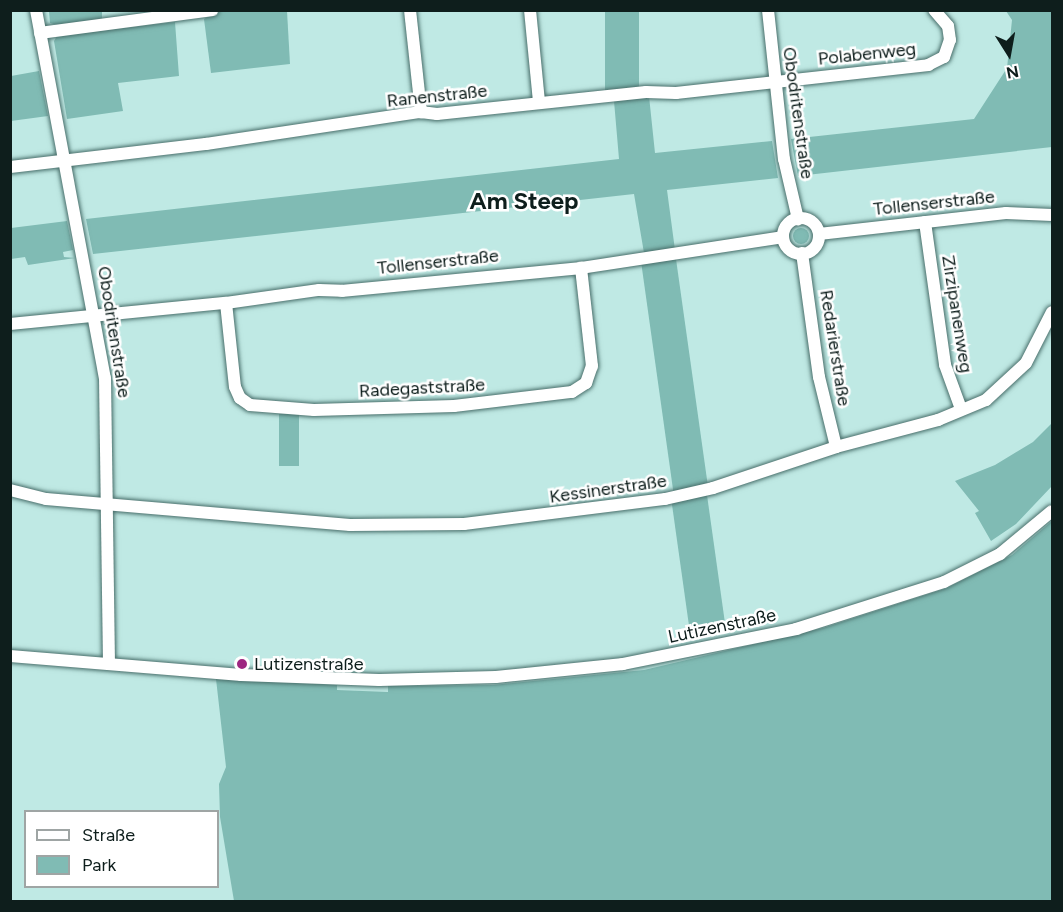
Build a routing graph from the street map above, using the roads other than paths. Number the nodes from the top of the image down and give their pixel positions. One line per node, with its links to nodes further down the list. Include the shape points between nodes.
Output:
1 (36, 10): 7 (street, Obodritenstraße)
2 (212, 10): 7 (street)
3 (410, 10): 10 (street)
4 (530, 10): 9 (street)
5 (768, 10): 8 (street, Obodritenstraße)
6 (934, 10): 8 (street, Polabenweg, via 948,26 950,40 947,53 934,63)
7 (40, 33): 11 (street, Obodritenstraße)
8 (775, 82): 9 (street, Ranenstraße); 14 (street, Obodritenstraße, via 784,159)
9 (539, 101): 10 (street, Ranenstraße, via 437,114)
10 (421, 112): 11 (street, Ranenstraße)
11 (67, 161): 12 (street, Ranenstraße); 22 (street, Obodritenstraße)
12 (10, 167)
13 (1053, 215): 15 (street, Tollenserstraße, via 1006,213)
14 (798, 219): 16 (street, via 809,220); 17 (street, via 786,227)
15 (926, 222): 16 (street, Tollenserstraße); 24 (street, Zirzipanenweg, via 945,365)
16 (819, 234): 18 (street, via 816,245)
17 (783, 237): 18 (street, via 791,251); 19 (street, Tollenserstraße)
18 (802, 254): 25 (street, Redarierstraße, via 819,376)
19 (581, 268): 20 (street, Tollenserstraße, via 319,290); 20 (street, Radegaststraße, via 592,366 586,383 572,392 454,406 349,410 250,405 235,387)
20 (226, 303): 22 (street, Tollenserstraße)
21 (1053, 312): 24 (street, Kessinerstraße, via 1035,350 1009,382 986,400)
22 (96, 314): 23 (street, Tollenserstraße); 27 (street, Obodritenstraße, via 107,404)
23 (10, 324)
24 (961, 409): 25 (street, Kessinerstraße, via 938,420)
25 (836, 447): 27 (street, Kessinerstraße, via 700,492 581,512 464,524 350,525)
26 (10, 490): 27 (street, Kessinerstraße, via 27,497)
27 (109, 503): 30 (street, Obodritenstraße)
28 (1053, 511): 30 (street, Lutizenstraße, via 1000,554 945,582 796,629 640,662 496,677 379,680)
29 (10, 656): 30 (street, Lutizenstraße)
30 (109, 664)

